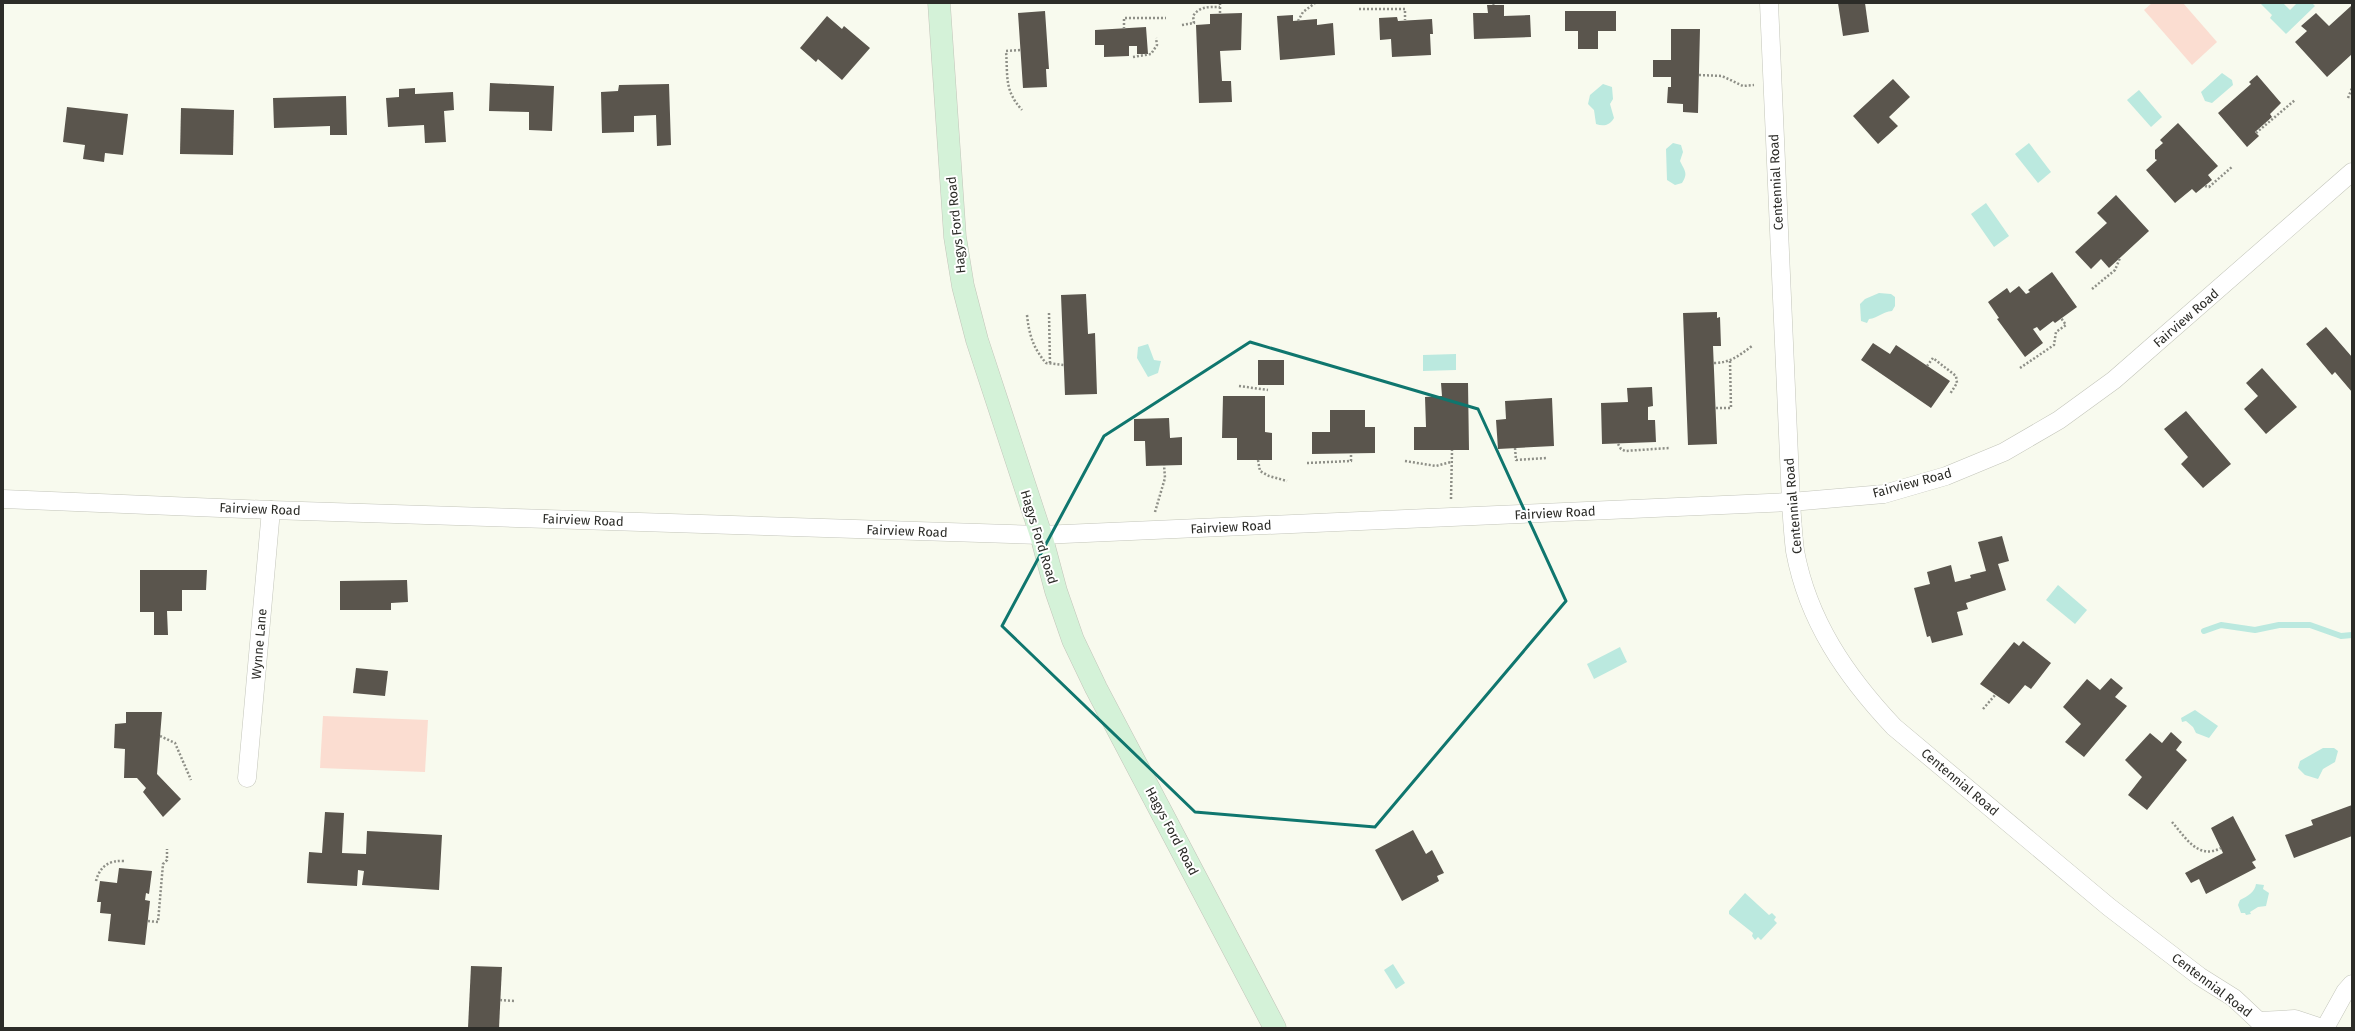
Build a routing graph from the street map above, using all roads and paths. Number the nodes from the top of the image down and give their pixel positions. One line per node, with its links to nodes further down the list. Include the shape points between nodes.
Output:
1 (939, 3): 58 (street, Hagys Ford Road, via 955,237 963,286 976,340)
2 (1315, 3): 9 (path, via 1303,12)
3 (1768, 3): 16 (street, Centennial Road)
4 (1220, 5): 6 (path); 10 (path, via 1198,10 1193,16 1194,24)
5 (1359, 9): 8 (path, via 1405,9)
6 (1220, 13)
7 (1166, 18): 11 (path, via 1124,18)
8 (1405, 20)
9 (1298, 21)
10 (1182, 26)
11 (1124, 29)
12 (1156, 38): 14 (path, via 1157,45 1151,54)
13 (1020, 50): 20 (path, via 1006,51 1008,88 1011,98)
14 (1133, 57)
15 (1699, 75): 16 (path, via 1722,76 1743,86)
16 (1772, 84): 54 (street, Centennial Road)
17 (2352, 88): 18 (path)
18 (2348, 98)
19 (2295, 100): 21 (path)
20 (1022, 110)
21 (2256, 133)
22 (2233, 166): 24 (path, via 2209,188)
23 (2352, 172): 54 (street, Fairview Road, via 2114,380 2059,420 2004,452 1946,476 1884,494)
24 (2205, 186)
25 (2120, 258): 26 (path, via 2115,270)
26 (2092, 289)
27 (1049, 313): 33 (path)
28 (1027, 315): 33 (path, via 1029,333 1036,352)
29 (2061, 318): 36 (path, via 2066,325 2056,332 2054,345)
30 (1752, 346): 31 (path)
31 (1730, 361): 32 (path); 40 (path, via 1731,408)
32 (1714, 363)
33 (1050, 364): 34 (path)
34 (1064, 365)
35 (1927, 366): 39 (path, via 1933,358 1956,376 1957,384)
36 (2020, 368)
37 (1239, 386): 38 (path)
38 (1268, 390)
39 (1950, 394)
40 (1716, 408)
41 (1618, 444): 43 (path, via 1625,450)
42 (1515, 448): 46 (path, via 1516,460)
43 (1669, 448)
44 (1452, 450): 49 (path)
45 (1351, 454): 50 (path, via 1351,461)
46 (1546, 458)
47 (1258, 460): 52 (path, via 1260,471)
48 (1405, 461): 49 (path, via 1436,466)
49 (1451, 462): 56 (path)
50 (1307, 463)
51 (1164, 466): 57 (path, via 1166,478 1155,511)
52 (1287, 481)
53 (3, 498): 55 (street, Fairview Road)
54 (1791, 502): 56 (street, Fairview Road); 73 (street, Centennial Road, via 1795,550 1813,614 1840,661 1870,702 1894,727 2100,900 2199,976 2234,998)
55 (271, 510): 58 (street, Fairview Road); 62 (street, Wynne Lane)
56 (1452, 517): 57 (street, Fairview Road)
57 (1154, 530): 58 (street, Fairview Road)
58 (1041, 536): 74 (street, Hagys Ford Road, via 1073,640)
59 (1996, 694): 60 (path)
60 (1983, 709)
61 (160, 736): 63 (path, via 175,743)
62 (247, 778)
63 (191, 780)
64 (2172, 822): 65 (path, via 2192,845 2204,852 2211,853)
65 (2221, 848)
66 (167, 849): 69 (path, via 167,860 163,864 158,922)
67 (125, 861): 68 (path, via 109,862 102,866)
68 (96, 881)
69 (148, 921)
70 (2352, 984): 75 (street)
71 (500, 1000): 72 (path)
72 (515, 1001)
73 (2263, 1024): 75 (street, Centennial Road, via 2295,1019)
74 (1275, 1028)
75 (2324, 1028)

